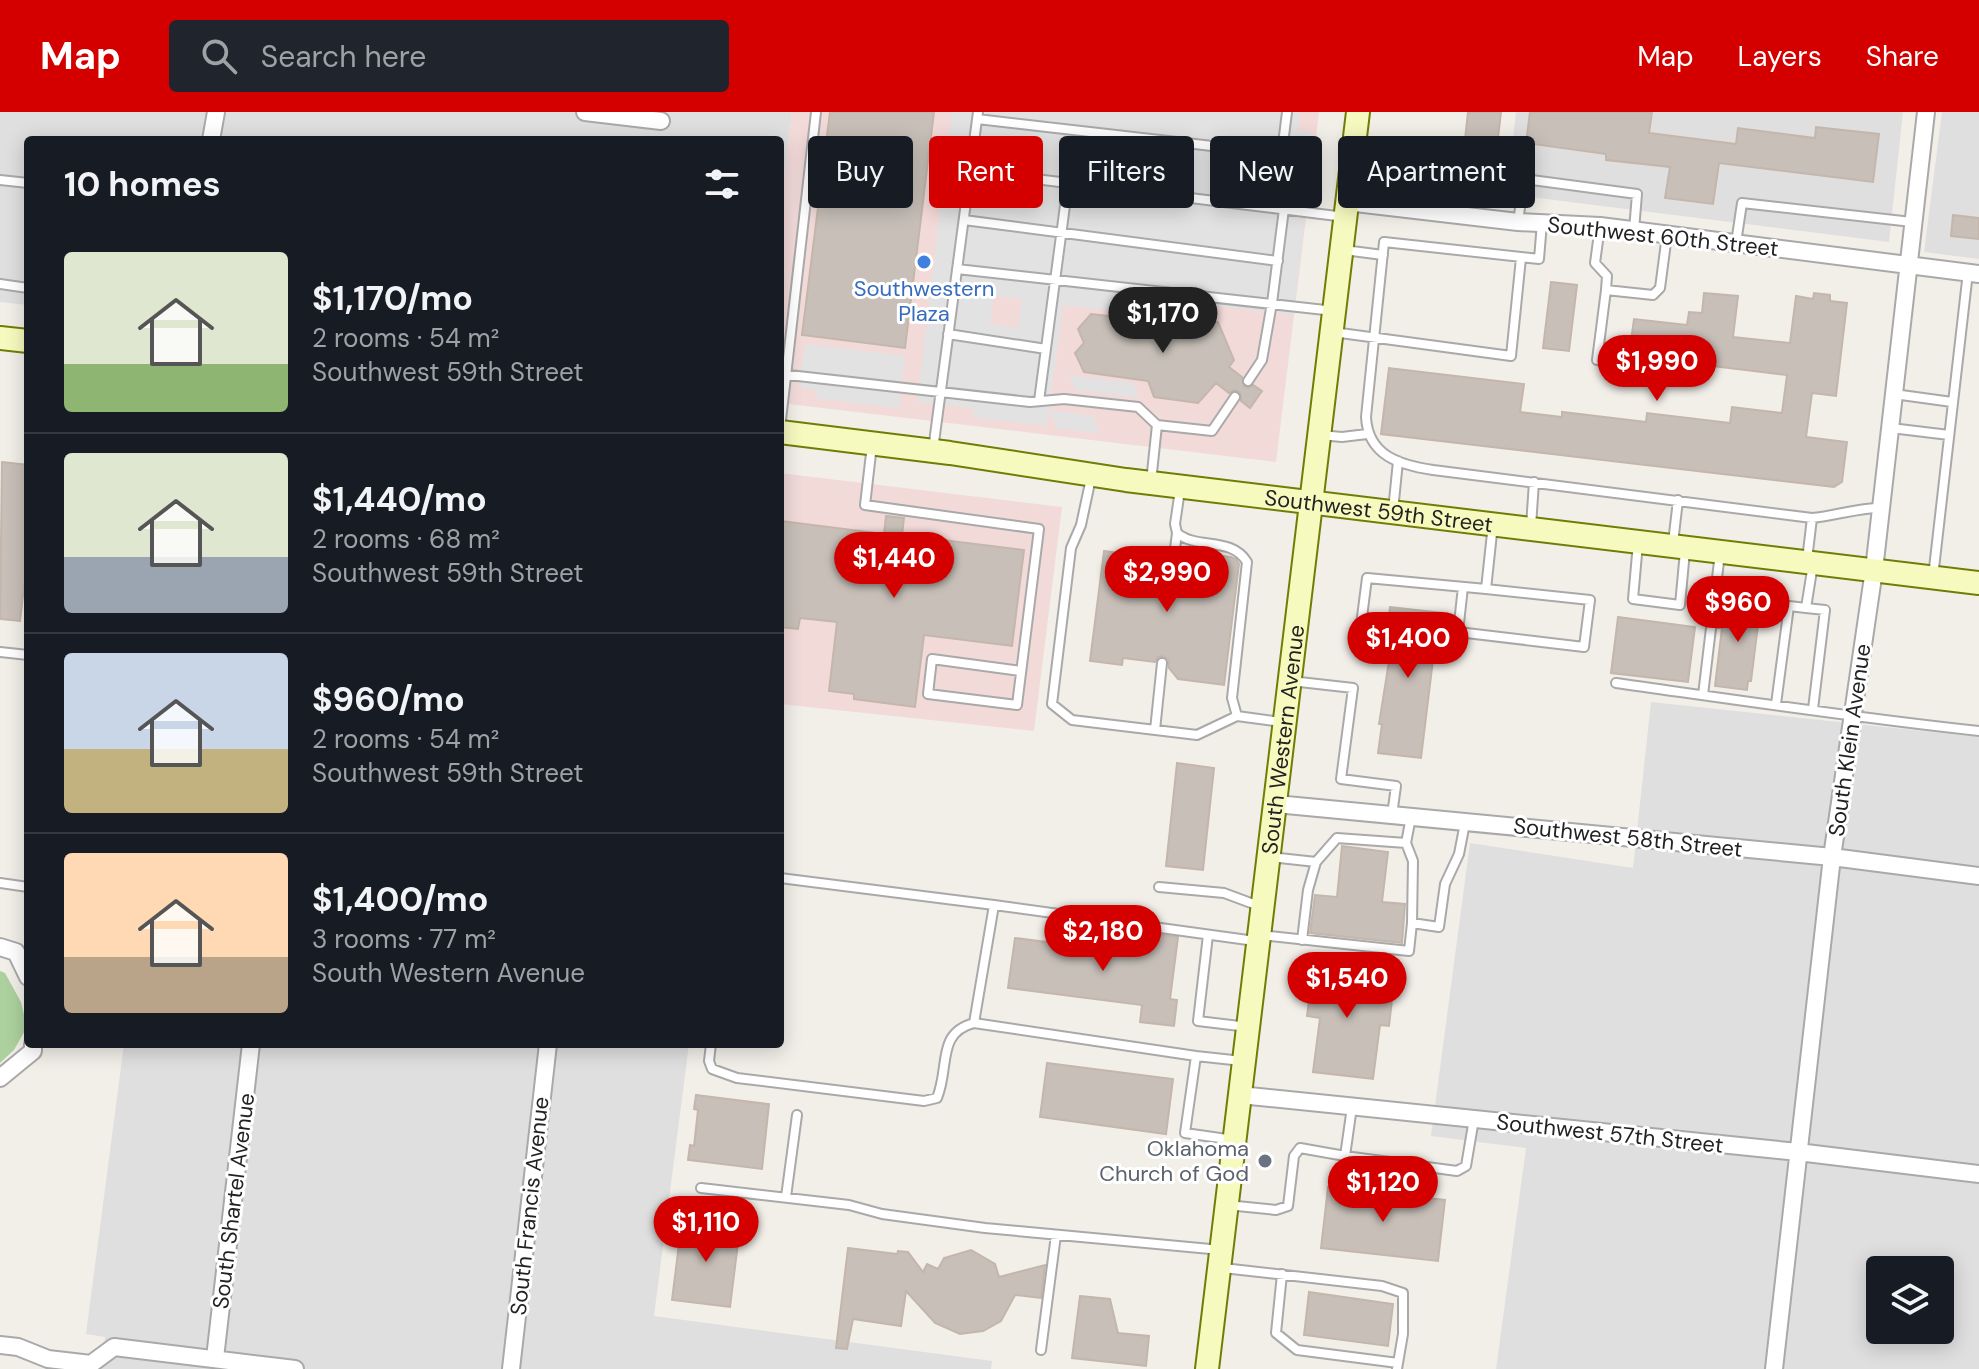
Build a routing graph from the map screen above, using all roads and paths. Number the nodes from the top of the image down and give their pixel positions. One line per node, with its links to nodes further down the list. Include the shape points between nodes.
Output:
1 (216, 112): 9 (street)
2 (585, 112): 8 (street)
3 (816, 112): 49 (lane)
4 (1287, 112): 12 (lane)
5 (1358, 112): 20 (main road, South Western Avenue)
6 (1926, 112): 23 (street, South Klein Avenue)
7 (977, 115): 11 (lane); 13 (lane)
8 (661, 116): 10 (street)
9 (212, 136)
10 (659, 136)
11 (974, 136)
12 (1284, 136)
13 (1210, 145)
14 (0, 180): 15 (lane)
15 (24, 183)
16 (1194, 198): 19 (lane)
17 (965, 208): 21 (lane)
18 (1065, 208): 27 (lane)
19 (1280, 209): 20 (lane); 33 (lane)
20 (1346, 209): 22 (street, Southwest 60th Street); 30 (main road, South Western Avenue)
21 (964, 220): 27 (lane); 35 (lane)
22 (1518, 222): 24 (street, Southwest 60th Street); 26 (lane, via 1524,179 1637,194)
23 (1912, 222): 29 (lane, via 1742,203); 34 (street, South Klein Avenue)
24 (1542, 223): 25 (street, Southwest 60th Street); 32 (lane, via 1539,259)
25 (1600, 226): 26 (street, Southwest 60th Street); 40 (lane, via 1595,263 1607,276)
26 (1634, 230): 28 (street, Southwest 60th Street)
27 (1061, 234): 33 (lane); 37 (lane)
28 (1667, 235): 29 (street, Southwest 60th Street); 40 (lane, via 1660,288 1653,295)
29 (1736, 243): 34 (street, Southwest 60th Street)
30 (1342, 249): 31 (lane); 42 (main road, South Western Avenue)
31 (1383, 255): 32 (lane, via 1384,242); 44 (lane)
32 (1521, 258): 44 (lane, via 1511,356)
33 (1278, 261): 41 (lane)
34 (1907, 265): 36 (street, Southwest 60th Street); 53 (street, South Klein Avenue)
35 (957, 269): 37 (lane); 43 (lane)
36 (1974, 273): 56 (lane)
37 (1055, 282): 41 (lane); 47 (lane)
38 (0, 284): 39 (lane)
39 (24, 287)
40 (1606, 290): 48 (lane)
41 (1272, 303): 42 (lane); 51 (lane, via 1262,360)
42 (1334, 322): 44 (lane); 61 (main road, South Western Avenue)
43 (948, 334): 47 (lane); 52 (lane)
44 (1373, 337): 60 (lane)
45 (0, 338): 46 (main road)
46 (24, 341)
47 (1046, 349): 55 (lane)
48 (1597, 360)
49 (784, 366)
50 (784, 374): 52 (lane)
51 (1248, 381)
52 (941, 393): 55 (lane); 64 (lane)
53 (1893, 394): 56 (lane); 58 (street, South Klein Avenue)
54 (1235, 397): 57 (lane, via 1212,431)
55 (1039, 401): 57 (lane, via 1138,407)
56 (1952, 402): 62 (lane)
57 (1157, 425): 68 (lane)
58 (1889, 428): 62 (lane); 72 (street, South Klein Avenue)
59 (784, 433): 63 (main road, Southwest 59th Street)
60 (1367, 434): 61 (lane); 65 (lane, via 1373,445)
61 (1320, 435): 71 (main road, South Western Avenue)
62 (1949, 435): 84 (lane)
63 (872, 444): 64 (main road, Southwest 59th Street); 93 (lane, via 865,505 1039,529)
64 (933, 451): 66 (main road, Southwest 59th Street)
65 (1398, 461): 67 (lane); 73 (lane)
66 (1091, 475): 68 (main road, Southwest 59th Street); 102 (lane, via 1071,548 1052,704 1072,720)
67 (1534, 482): 70 (lane); 76 (lane)
68 (1151, 483): 69 (main road, Southwest 59th Street)
69 (1180, 486): 71 (main road, Southwest 59th Street); 77 (lane)
70 (1678, 500): 74 (lane); 79 (lane)
71 (1312, 502): 73 (main road, Southwest 59th Street); 94 (main road, South Western Avenue)
72 (1880, 508): 74 (lane); 83 (street, South Klein Avenue)
73 (1393, 511): 75 (main road, Southwest 59th Street)
74 (1812, 518): 81 (lane)
75 (1493, 524): 76 (main road, Southwest 59th Street); 87 (lane)
76 (1530, 529): 78 (main road, Southwest 59th Street)
77 (1177, 533): 82 (lane); 99 (lane, via 1218,544 1242,554 1247,562 1232,663)
78 (1639, 542): 79 (main road, Southwest 59th Street); 79 (lane, via 1633,599 1680,605)
79 (1679, 547): 80 (main road, Southwest 59th Street)
80 (1720, 552): 81 (main road, Southwest 59th Street); 96 (lane)
81 (1810, 563): 83 (main road, Southwest 59th Street); 88 (lane)
82 (1173, 564)
83 (1874, 570): 84 (main road, Southwest 59th Street); 100 (street, South Klein Avenue)
84 (1933, 577): 85 (main road, Southwest 59th Street)
85 (1979, 583)
86 (1463, 587): 87 (lane); 87 (lane, via 1458,632 1584,647 1590,600); 89 (lane, via 1367,578)
87 (1486, 589)
88 (1806, 608): 97 (lane, via 1789,606); 98 (lane, via 1825,610)
89 (1358, 648)
90 (0, 652): 91 (lane)
91 (24, 655)
92 (1162, 663): 102 (lane)
93 (1021, 671): 93 (lane, via 1017,705 928,694 932,659)
94 (1291, 681): 101 (main road, South Western Avenue); 105 (lane, via 1353,688 1341,779 1396,786)
95 (1616, 683): 96 (lane)
96 (1703, 695): 97 (lane)
97 (1776, 704): 98 (lane)
98 (1813, 709): 100 (lane)
99 (1237, 716): 101 (lane); 102 (lane, via 1197,735)
100 (1853, 718): 103 (lane); 110 (street, South Klein Avenue)
101 (1286, 722): 104 (main road, South Western Avenue)
102 (1155, 730)
103 (1979, 731)
104 (1276, 804): 105 (street, Southwest 58th Street); 109 (main road, South Western Avenue)
105 (1392, 815): 106 (street, Southwest 58th Street)
106 (1411, 816): 107 (street, Southwest 58th Street); 108 (lane)
107 (1465, 822): 110 (street, Southwest 58th Street); 119 (lane, via 1459,854 1445,884 1439,927)
108 (1406, 843): 111 (lane, via 1337,838); 119 (lane, via 1413,861)
109 (1270, 857): 111 (lane); 118 (main road, South Western Avenue)
110 (1832, 857): 112 (street, Southwest 58th Street); 139 (street, South Klein Avenue)
111 (1316, 862): 122 (lane)
112 (1979, 876)
113 (784, 879): 117 (lane)
114 (0, 883): 115 (lane)
115 (24, 886)
116 (1159, 887): 118 (lane, via 1224,893)
117 (994, 905): 120 (lane); 125 (lane)
118 (1263, 908): 121 (main road, South Western Avenue)
119 (1412, 923): 122 (lane, via 1409,951)
120 (1208, 935): 121 (lane); 126 (lane, via 1198,1021)
121 (1260, 938): 122 (lane); 126 (main road, South Western Avenue)
122 (1302, 940)
123 (0, 947): 124 (street, via 16,952)
124 (24, 969)
125 (974, 1023): 130 (lane, via 950,1036 937,1098 924,1101 737,1078 712,1069); 131 (lane)
126 (1249, 1027): 132 (main road, South Western Avenue)
127 (33, 1048): 133 (street)
128 (251, 1048): 150 (street, South Shartel Avenue)
129 (548, 1048): 154 (street, South Francis Avenue)
130 (711, 1048)
131 (1196, 1056): 132 (lane); 138 (lane, via 1185,1133)
132 (1244, 1061): 134 (main road, South Western Avenue)
133 (0, 1078)
134 (1240, 1095): 135 (street, Southwest 57th Street); 138 (main road, South Western Avenue)
135 (1352, 1107): 137 (street, Southwest 57th Street); 140 (lane)
136 (797, 1115): 143 (lane)
137 (1474, 1119): 139 (street, Southwest 57th Street); 140 (lane, via 1466,1166 1457,1171)
138 (1235, 1141): 144 (main road, South Western Avenue)
139 (1798, 1152): 141 (street, Southwest 57th Street); 156 (street, South Klein Avenue)
140 (1345, 1156): 144 (lane, via 1300,1148 1294,1156 1288,1206 1276,1210)
141 (1979, 1174)
142 (701, 1188): 143 (lane)
143 (786, 1197): 145 (lane)
144 (1227, 1205): 146 (main road, South Western Avenue)
145 (1056, 1235): 146 (lane); 149 (lane)
146 (1220, 1259): 147 (lane); 155 (main road, South Western Avenue)
147 (1282, 1274): 152 (lane, via 1276,1333 1297,1350); 152 (lane, via 1403,1293)
148 (0, 1345): 151 (street)
149 (1041, 1350)
150 (215, 1358): 151 (street, via 114,1347); 153 (street)
151 (90, 1366)
152 (1398, 1366)
153 (295, 1369)
154 (511, 1369)
155 (1207, 1369)
156 (1774, 1369)

